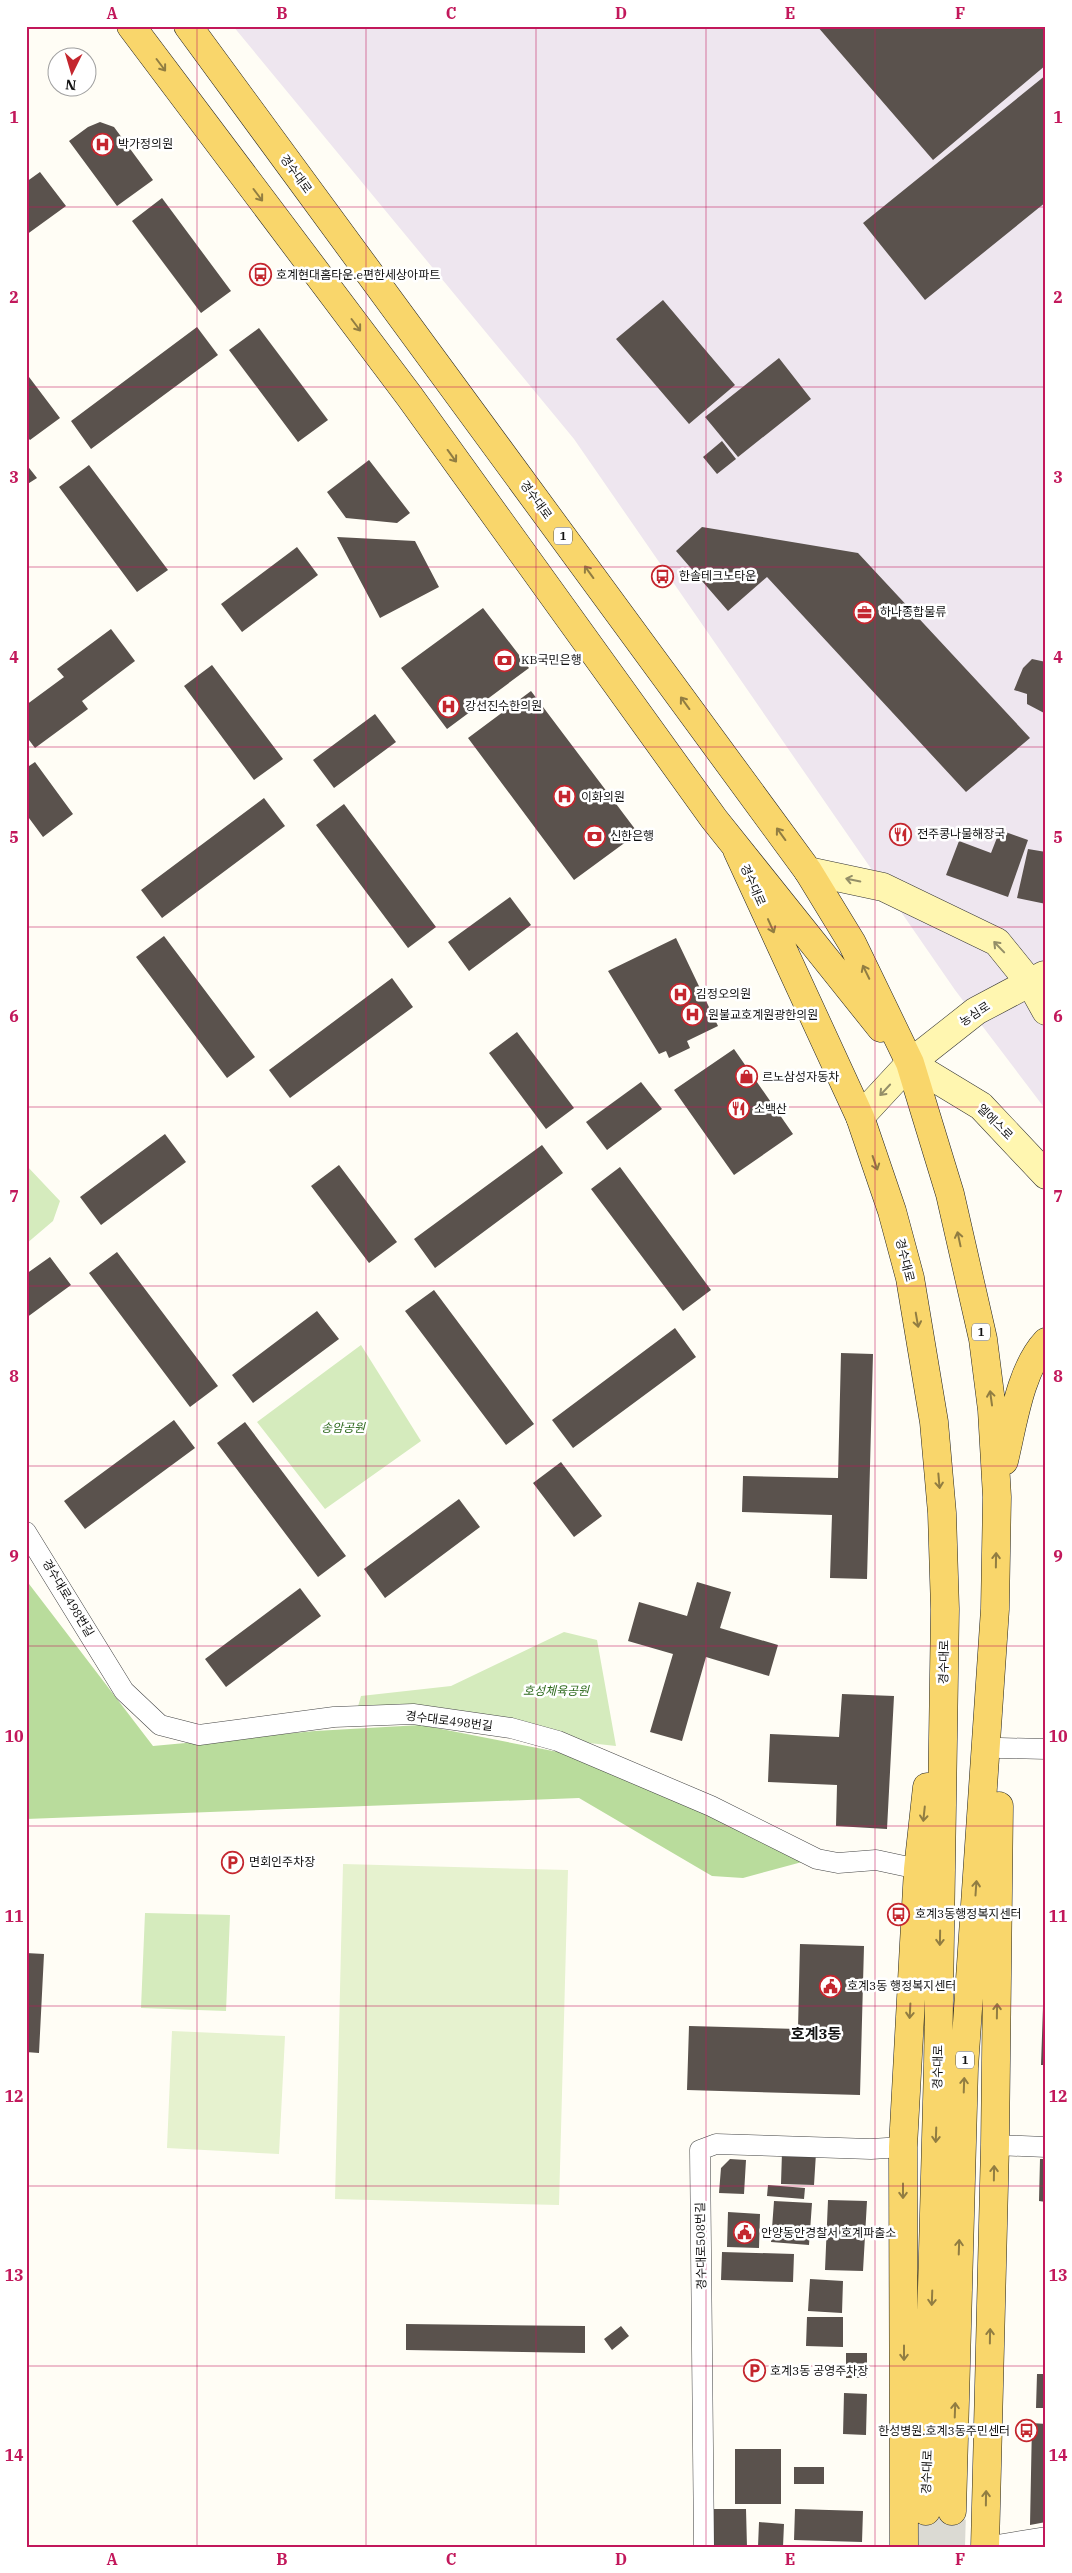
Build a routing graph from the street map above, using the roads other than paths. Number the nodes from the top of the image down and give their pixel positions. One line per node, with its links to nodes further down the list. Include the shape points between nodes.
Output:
1 (131, 26): 3 (main road, 경수대로 / 1, one-way to 3, via 410,397)
2 (188, 26): 4 (main road, 경수대로 / 1, one-way to 2)
3 (737, 850): 7 (main road, 경수대로); 8 (main road, 경수대로 / 1, one-way to 8)
4 (808, 870): 5 (street, one-way to 4, via 996,942 883,887); 7 (main road, 경수대로 / 1, one-way to 4, via 852,942)
5 (1038, 979): 6 (street); 7 (street, 농심로, via 976,1011)
6 (1046, 1010)
7 (910, 1063): 8 (street, 농심로, one-way to 8); 9 (street, 엘에스로, via 980,1106); 11 (main road, 경수대로 / 1, one-way to 7, via 992,1410 983,1338 950,1194)
8 (860, 1117): 13 (main road, 경수대로 / 1, one-way to 13, via 892,1211 910,1278 934,1422 942,1513)
9 (1046, 1175)
10 (1046, 1342): 11 (main road, via 1037,1351 1018,1399)
11 (997, 1497): 14 (main road, 경수대로 / 1, one-way to 11)
12 (26, 1532): 17 (street, 경수대로498번길, via 124,1691 160,1725 199,1735 334,1717 414,1714 511,1728 558,1741 711,1806 817,1859 838,1863 876,1860)
13 (945, 1609): 14 (main road, 경수대로 / 1, one-way to 14, via 938,2066 939,2511); 17 (main road, one-way to 17)
14 (995, 1609): 15 (main road)
15 (1000, 1748): 16 (street); 18 (main road, one-way to 15)
16 (1046, 1749)
17 (918, 1869): 19 (main road, one-way to 19)
18 (995, 2146): 20 (street); 24 (main road, one-way to 18)
19 (903, 2147): 22 (street, 경수대로508번길, via 871,2149 716,2144 700,2150); 23 (main road, one-way to 23)
20 (1046, 2147)
21 (1046, 2537): 24 (street)
22 (704, 2547)
23 (904, 2547)
24 (985, 2547)

